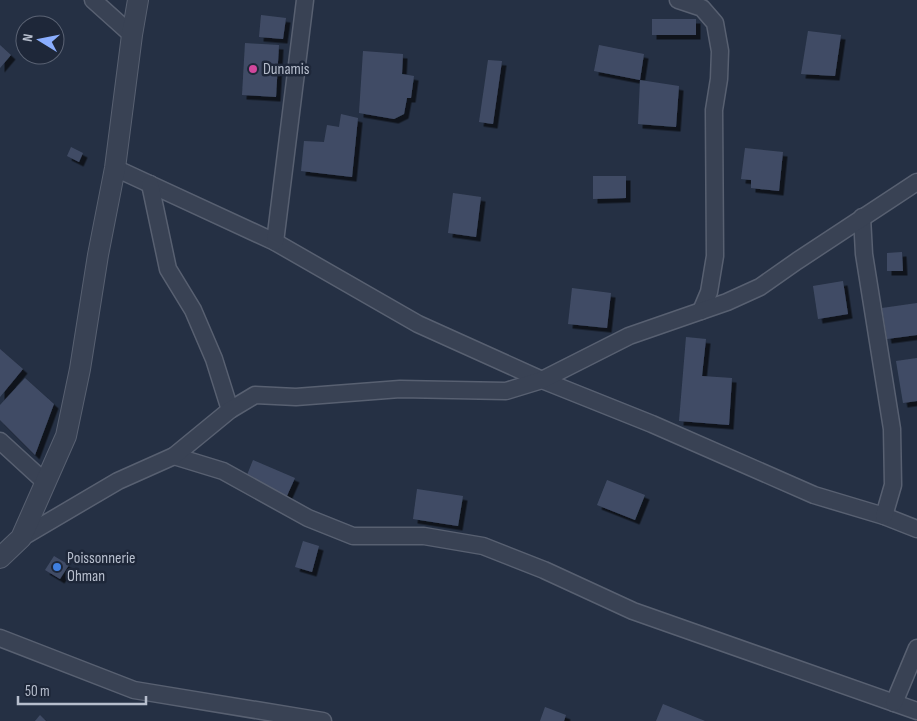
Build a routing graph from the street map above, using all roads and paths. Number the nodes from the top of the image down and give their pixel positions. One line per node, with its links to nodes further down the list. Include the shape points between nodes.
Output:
1 (94, 0): 5 (street)
2 (138, 0): 5 (street)
3 (305, 0): 10 (street)
4 (678, 0): 11 (street, via 702,8 715,23 720,52 714,110 715,256 709,292)
5 (132, 35): 6 (street)
6 (115, 168): 8 (street); 16 (street, via 66,436)
7 (917, 182): 9 (street)
8 (150, 184): 10 (street); 13 (street, via 168,269 193,310 214,359)
9 (862, 217): 11 (street, via 760,287); 17 (street, via 864,254 892,429 893,485)
10 (276, 242): 12 (street, via 418,324)
11 (701, 311): 12 (street, via 629,336)
12 (542, 380): 13 (street, via 506,391 400,388 296,397 255,395); 17 (street, via 814,495)
13 (230, 410): 15 (street)
14 (0, 440): 16 (street)
15 (174, 456): 19 (street, via 118,481); 23 (street, via 223,471 308,518 352,536 424,536 483,546 633,611)
16 (46, 482): 19 (street)
17 (884, 516): 18 (street)
18 (917, 529)
19 (20, 538): 20 (street)
20 (0, 558)
21 (0, 638): 25 (street, via 134,690)
22 (917, 648): 23 (street)
23 (894, 702): 24 (street)
24 (917, 711)
25 (323, 721)

